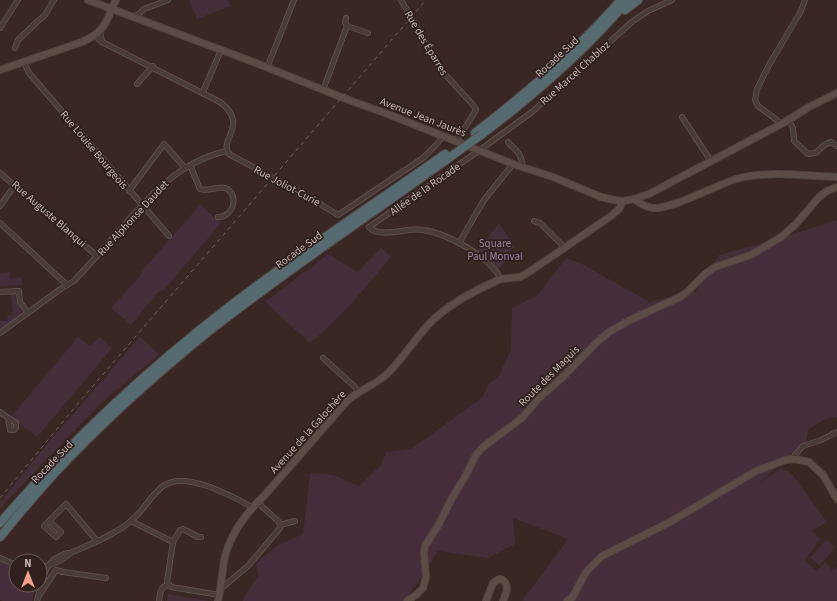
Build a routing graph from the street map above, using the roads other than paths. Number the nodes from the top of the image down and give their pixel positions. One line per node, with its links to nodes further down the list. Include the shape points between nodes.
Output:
1 (18, 0): 19 (street)
2 (54, 0): 23 (street, via 46,16 18,40)
3 (88, 0): 14 (main road, Avenue Jean Jaurès)
4 (116, 0): 14 (main road)
5 (168, 0): 15 (street, via 150,6)
6 (294, 0): 27 (street)
7 (401, 0): 38 (street, Rue des Éparres, via 443,72 476,110 459,137)
8 (616, 0): 17 (highway)
9 (621, 0): 17 (highway, Rocade Sud)
10 (628, 0): 20 (highway, Rocade Sud)
11 (638, 0): 20 (highway)
12 (672, 0): 41 (street, Rue Marcel Chabloz, via 633,21 532,112)
13 (805, 0): 35 (street, via 756,94 758,106)
14 (111, 8): 15 (main road, Avenue Jean Jaurès); 22 (main road)
15 (135, 17): 24 (main road, Avenue Jean Jaurès)
16 (346, 18): 18 (street)
17 (605, 18): 36 (highway, Rocade Sud)
18 (347, 26): 21 (street); 30 (street)
19 (0, 28)
20 (602, 28): 36 (highway, Rocade Sud, via 550,79)
21 (368, 33)
22 (98, 34): 25 (main road); 26 (street, via 102,42)
23 (15, 48)
24 (221, 50): 27 (main road, Avenue Jean Jaurès); 31 (street)
25 (24, 62): 28 (main road); 53 (street, Rue Louise Bourgeois, via 29,73)
26 (153, 66): 29 (street); 31 (street)
27 (267, 68): 30 (main road, Avenue Jean Jaurès)
28 (0, 70)
29 (137, 84)
30 (322, 90): 37 (main road, Avenue Jean Jaurès)
31 (203, 92): 42 (street, via 226,107 232,115 233,128)
32 (837, 93): 34 (main road, Avenue Jean Jaurès, via 810,110)
33 (682, 117): 44 (street)
34 (788, 119): 35 (main road, Avenue Jean Jaurès); 40 (street, via 793,128 794,142 808,154 816,153 827,143 831,142)
35 (780, 124): 44 (main road, Avenue Jean Jaurès)
36 (478, 134): 43 (highway, Rocade Sud, bridge)
37 (443, 136): 38 (main road, Avenue Jean Jaurès); 42 (street, Rue Joliot-Curie, via 422,158 338,215 233,157)
38 (454, 140): 41 (main road, Avenue Jean Jaurès)
39 (508, 142): 47 (street, via 522,158)
40 (837, 146)
41 (480, 150): 46 (main road, Avenue Jean Jaurès); 66 (street, Allée de la Rocade, via 369,227 374,232 385,233 424,230)
42 (227, 151): 45 (street, Rue Alphonse Daudet)
43 (450, 154): 85 (highway, Rocade Sud, via 262,282 191,338 102,417); 87 (highway, Rocade Sud, via 297,265 182,354 64,464)
44 (711, 161): 54 (main road, Avenue Jean Jaurès)
45 (190, 164): 48 (street, Rue Alphonse Daudet); 62 (street, via 200,189 224,188 234,196 232,208 225,216)
46 (513, 164): 47 (main road, Avenue Jean Jaurès); 66 (street, via 484,200)
47 (521, 167): 56 (main road, Avenue Jean Jaurès)
48 (185, 168): 53 (street, via 164,144); 58 (street, Rue Alphonse Daudet, via 169,179)
49 (0, 173): 51 (street, Rue Auguste Blanqui)
50 (837, 177): 60 (main road, via 770,174 744,177 667,206)
51 (15, 185): 59 (street); 68 (street, Rue Auguste Blanqui)
52 (837, 187): 97 (main road, Route des Maquis, via 819,197 786,234 751,255 715,267 680,298 608,332 563,378 539,398 522,418 483,447 425,546 426,577 423,588)
53 (129, 191): 58 (street, Rue Louise Bourgeois)
54 (644, 196): 55 (main road, Avenue Jean Jaurès); 60 (main road)
55 (634, 199): 57 (main road, Avenue Jean Jaurès); 60 (main road)
56 (611, 200): 57 (main road, Avenue Jean Jaurès); 61 (main road, via 616,206)
57 (623, 200): 61 (main road, Avenue de la Galochère)
58 (142, 205): 65 (street, Rue Louise Bourgeois); 68 (street, Rue Alphonse Daudet)
59 (0, 206)
60 (648, 207)
61 (615, 212): 67 (main road, Avenue de la Galochère)
62 (218, 217)
63 (534, 222): 67 (street, via 540,223)
64 (0, 223): 70 (street)
65 (169, 236)
66 (459, 243): 69 (street, via 489,264)
67 (566, 248): 69 (main road, Avenue de la Galochère, via 524,275)
68 (97, 256): 70 (street, Rue Alphonse Daudet)
69 (501, 279): 75 (main road, Avenue de la Galochère, via 444,311 387,374)
70 (67, 285): 72 (street, Rue Alphonse Daudet)
71 (0, 292): 72 (street, via 19,291 20,302)
72 (28, 313): 73 (street, Rue Alphonse Daudet)
73 (0, 333)
74 (323, 358): 75 (street)
75 (358, 392): 81 (main road, Avenue de la Galochère, via 347,401)
76 (0, 412): 77 (street)
77 (8, 418)
78 (837, 432): 79 (street, via 803,446 795,455)
79 (795, 459): 80 (main road, via 809,462 818,470); 100 (main road, via 756,470 670,522 602,556 586,572 572,598)
80 (837, 499)
81 (255, 504): 83 (street, via 192,482 176,481 163,486); 86 (street); 94 (main road, Avenue de la Galochère, via 236,530 228,547)
82 (49, 521): 89 (street, via 66,504)
83 (131, 521): 89 (street); 90 (street)
84 (295, 521): 86 (street)
85 (0, 523)
86 (280, 525): 94 (street, via 249,565 223,587)
87 (0, 537)
88 (201, 537): 90 (street, via 183,529)
89 (97, 541): 91 (street, via 55,558)
90 (173, 542): 93 (street)
91 (48, 565)
92 (106, 578): 95 (street, via 56,570)
93 (168, 585): 94 (street); 96 (street, via 160,590)
94 (220, 594)
95 (38, 599)
96 (159, 601)
97 (407, 601)
98 (486, 601): 99 (main road, via 493,583 499,579 507,584)
99 (503, 601)
100 (567, 601)

